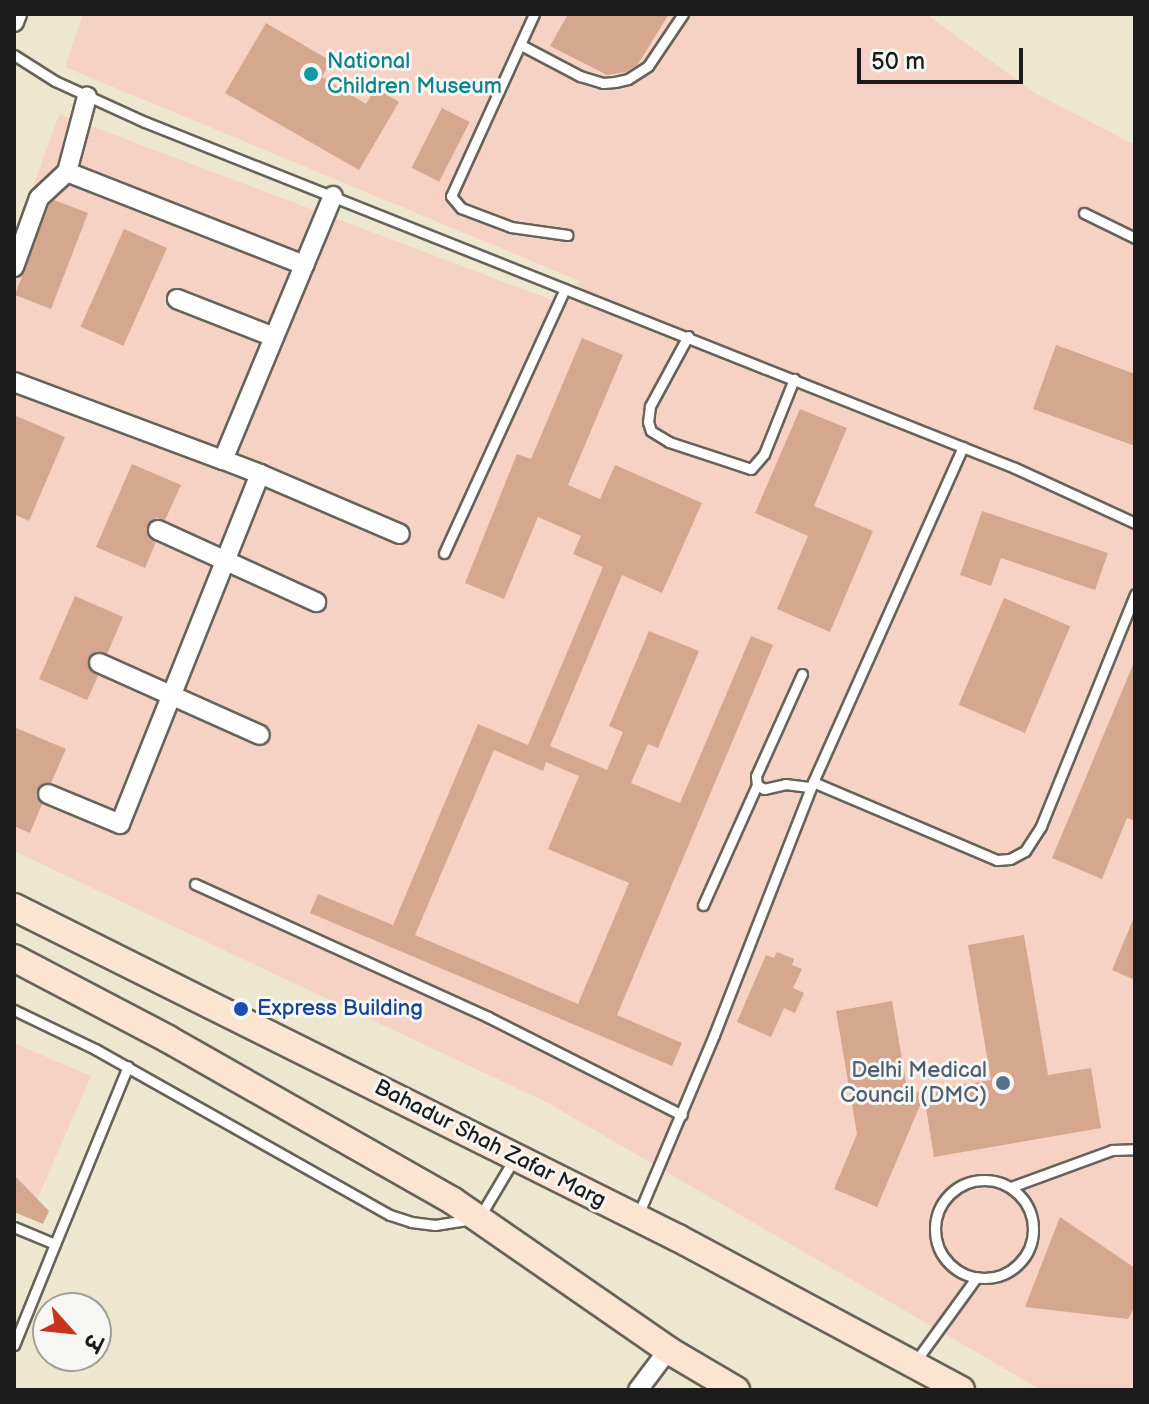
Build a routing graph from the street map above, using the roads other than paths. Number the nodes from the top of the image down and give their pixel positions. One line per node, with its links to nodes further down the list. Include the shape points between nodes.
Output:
1 (17, 14): 4 (street)
2 (534, 14): 5 (lane)
3 (683, 14): 5 (lane, via 648,66 615,82 580,76)
4 (14, 22)
5 (521, 45): 11 (lane, via 451,196 461,208 511,227)
6 (14, 55): 7 (lane)
7 (87, 97): 8 (street); 9 (lane)
8 (67, 172): 13 (street); 14 (street, via 39,198)
9 (333, 196): 13 (street); 15 (lane)
10 (1084, 213): 12 (lane)
11 (567, 235)
12 (1135, 238)
13 (304, 265): 18 (street)
14 (14, 267)
15 (565, 289): 17 (lane); 27 (lane)
16 (177, 299): 18 (street)
17 (688, 336): 19 (lane); 19 (lane, via 650,406 651,431 669,442 751,469 764,454)
18 (274, 337): 22 (street)
19 (794, 379): 21 (lane)
20 (14, 382): 22 (street)
21 (963, 447): 24 (lane); 36 (lane)
22 (223, 460): 23 (street)
23 (260, 474): 26 (street); 28 (street)
24 (1135, 523)
25 (158, 530): 28 (street)
26 (400, 534)
27 (444, 553)
28 (225, 561): 30 (street); 33 (street)
29 (1135, 594): 36 (lane, via 1041,826 1025,851 997,860)
30 (316, 602)
31 (99, 663): 33 (street)
32 (802, 674): 35 (lane, via 756,776)
33 (173, 696): 34 (street); 37 (street, via 120,824)
34 (260, 735)
35 (757, 785): 36 (lane); 39 (lane)
36 (812, 785): 44 (lane)
37 (48, 794)
38 (195, 884): 44 (lane, via 488,1017)
39 (703, 905)
40 (14, 907): 46 (main road, Bahadur Shah Zafar Marg)
41 (14, 958): 48 (main road, via 168,1039)
42 (14, 1010): 43 (lane)
43 (128, 1066): 48 (lane, via 390,1215 435,1225); 51 (lane)
44 (682, 1115): 49 (lane)
45 (1135, 1149): 47 (lane, via 1112,1150)
46 (514, 1158): 48 (lane); 49 (main road, Bahadur Shah Zafar Marg)
47 (1011, 1187): 52 (lane, via 1029,1207 1031,1247 1003,1275); 52 (lane, via 986,1179 960,1186 936,1218 943,1257)
48 (479, 1218): 54 (main road)
49 (636, 1218): 55 (main road, Bahadur Shah Zafar Marg)
50 (14, 1227): 51 (lane)
51 (55, 1244): 53 (lane)
52 (976, 1278): 55 (lane)
53 (14, 1345)
54 (668, 1350): 56 (street); 57 (main road)
55 (915, 1362): 58 (main road, Bahadur Shah Zafar Marg)
56 (638, 1390)
57 (736, 1390)
58 (961, 1390)

